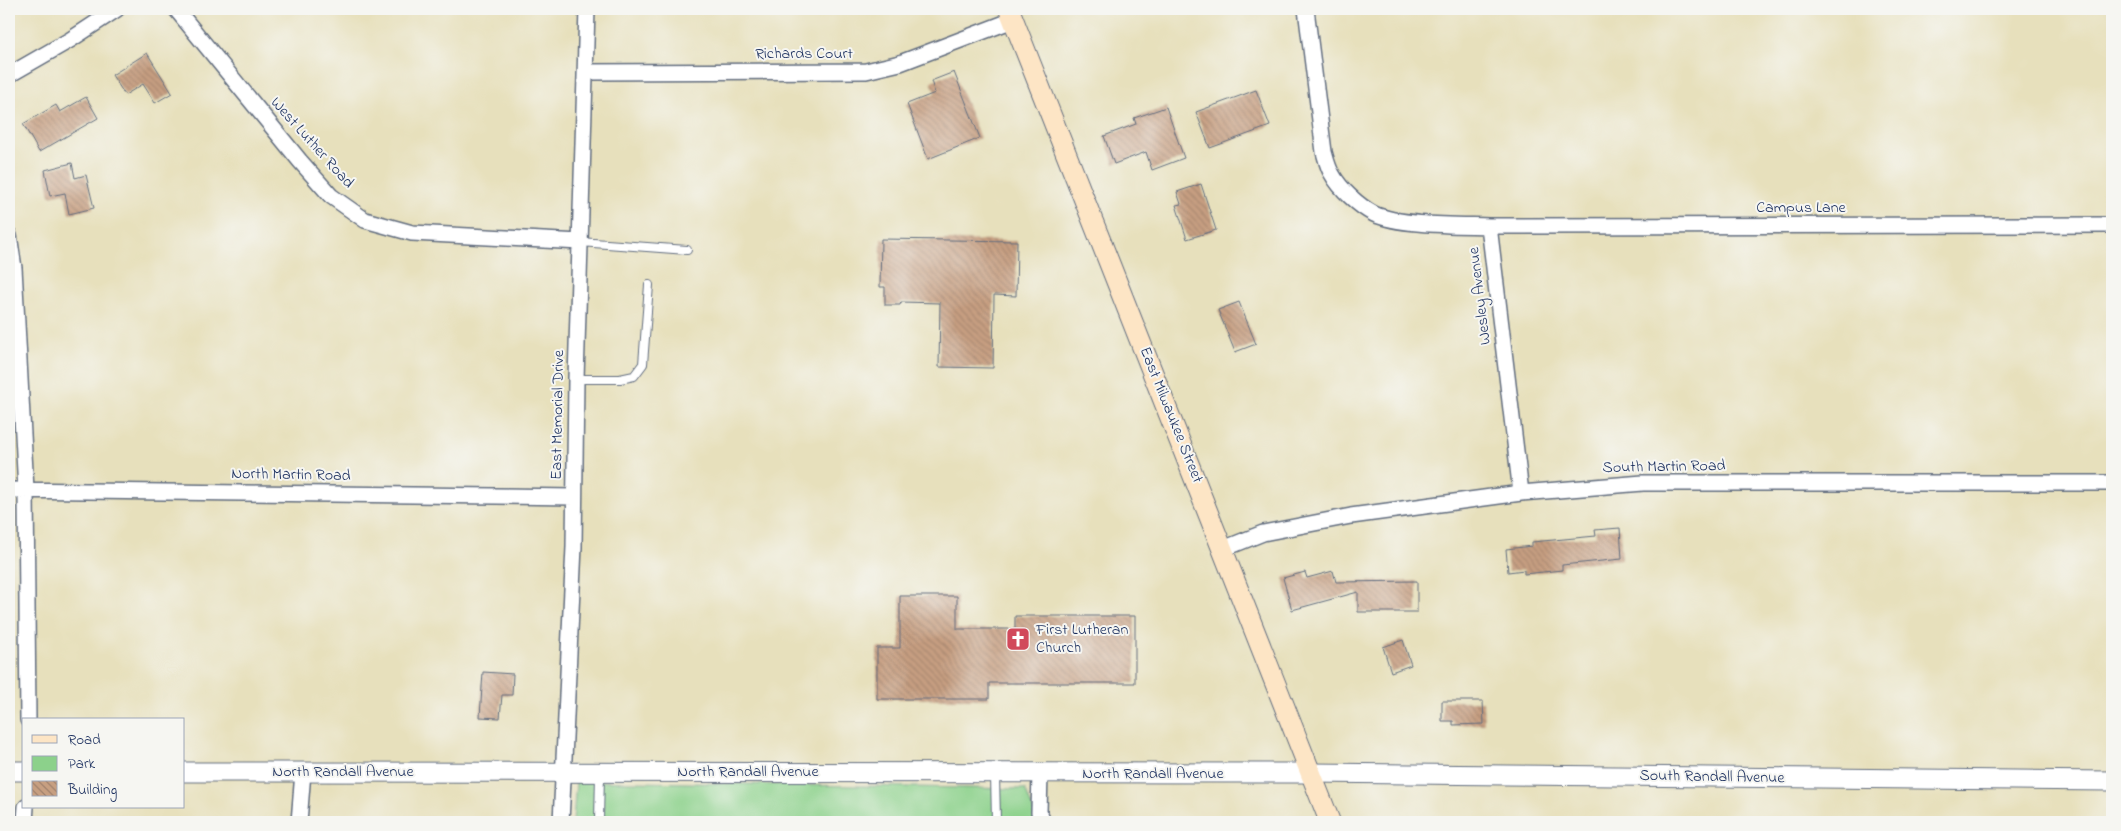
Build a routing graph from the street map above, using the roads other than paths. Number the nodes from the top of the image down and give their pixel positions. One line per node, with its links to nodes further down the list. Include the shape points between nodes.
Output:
1 (117, 9): 7 (street)
2 (176, 9): 11 (street, West Luther Road, via 330,196 365,220 412,233)
3 (587, 9): 6 (street, East Memorial Drive)
4 (1306, 9): 9 (street, Wesley Avenue, via 1324,152 1332,174 1350,196 1374,214 1398,220)
5 (1011, 14): 6 (street, Richards Court, via 900,63 866,71); 20 (main road, East Milwaukee Street)
6 (586, 72): 11 (street, East Memorial Drive)
7 (9, 75)
8 (2112, 225): 9 (street, Campus Lane)
9 (1489, 226): 18 (street, Wesley Avenue)
10 (9, 235): 17 (street, via 14,268)
11 (580, 242): 12 (lane); 14 (street, East Memorial Drive)
12 (687, 250)
13 (649, 285): 14 (lane, via 643,364 634,376)
14 (576, 379): 19 (street, East Memorial Drive)
15 (2112, 483): 18 (street, South Martin Road, via 1643,483)
16 (9, 490): 17 (street, North Martin Road)
17 (26, 490): 19 (street, North Martin Road); 21 (street)
18 (1522, 493): 20 (street, South Martin Road, via 1351,516 1263,533)
19 (574, 496): 24 (street, East Memorial Drive)
20 (1223, 549): 28 (main road, East Milwaukee Street)
21 (28, 718)
22 (9, 771): 23 (street)
23 (22, 771)
24 (564, 771): 25 (street, North Randall Avenue); 27 (street, North Randall Avenue); 35 (street, East Memorial Drive)
25 (600, 771): 29 (street, North Randall Avenue); 36 (lane)
26 (185, 772): 27 (street, North Randall Avenue)
27 (303, 772): 34 (street)
28 (1312, 773): 30 (street, North Randall Avenue); 31 (street, South Randall Avenue); 39 (main road, East Milwaukee Street)
29 (995, 774): 30 (street, North Randall Avenue); 37 (lane)
30 (1040, 774): 38 (street, via 1039,812)
31 (2112, 780)
32 (26, 808): 33 (street)
33 (26, 822)
34 (300, 822)
35 (561, 822)
36 (599, 822)
37 (996, 822)
38 (1043, 822)
39 (1330, 822)

